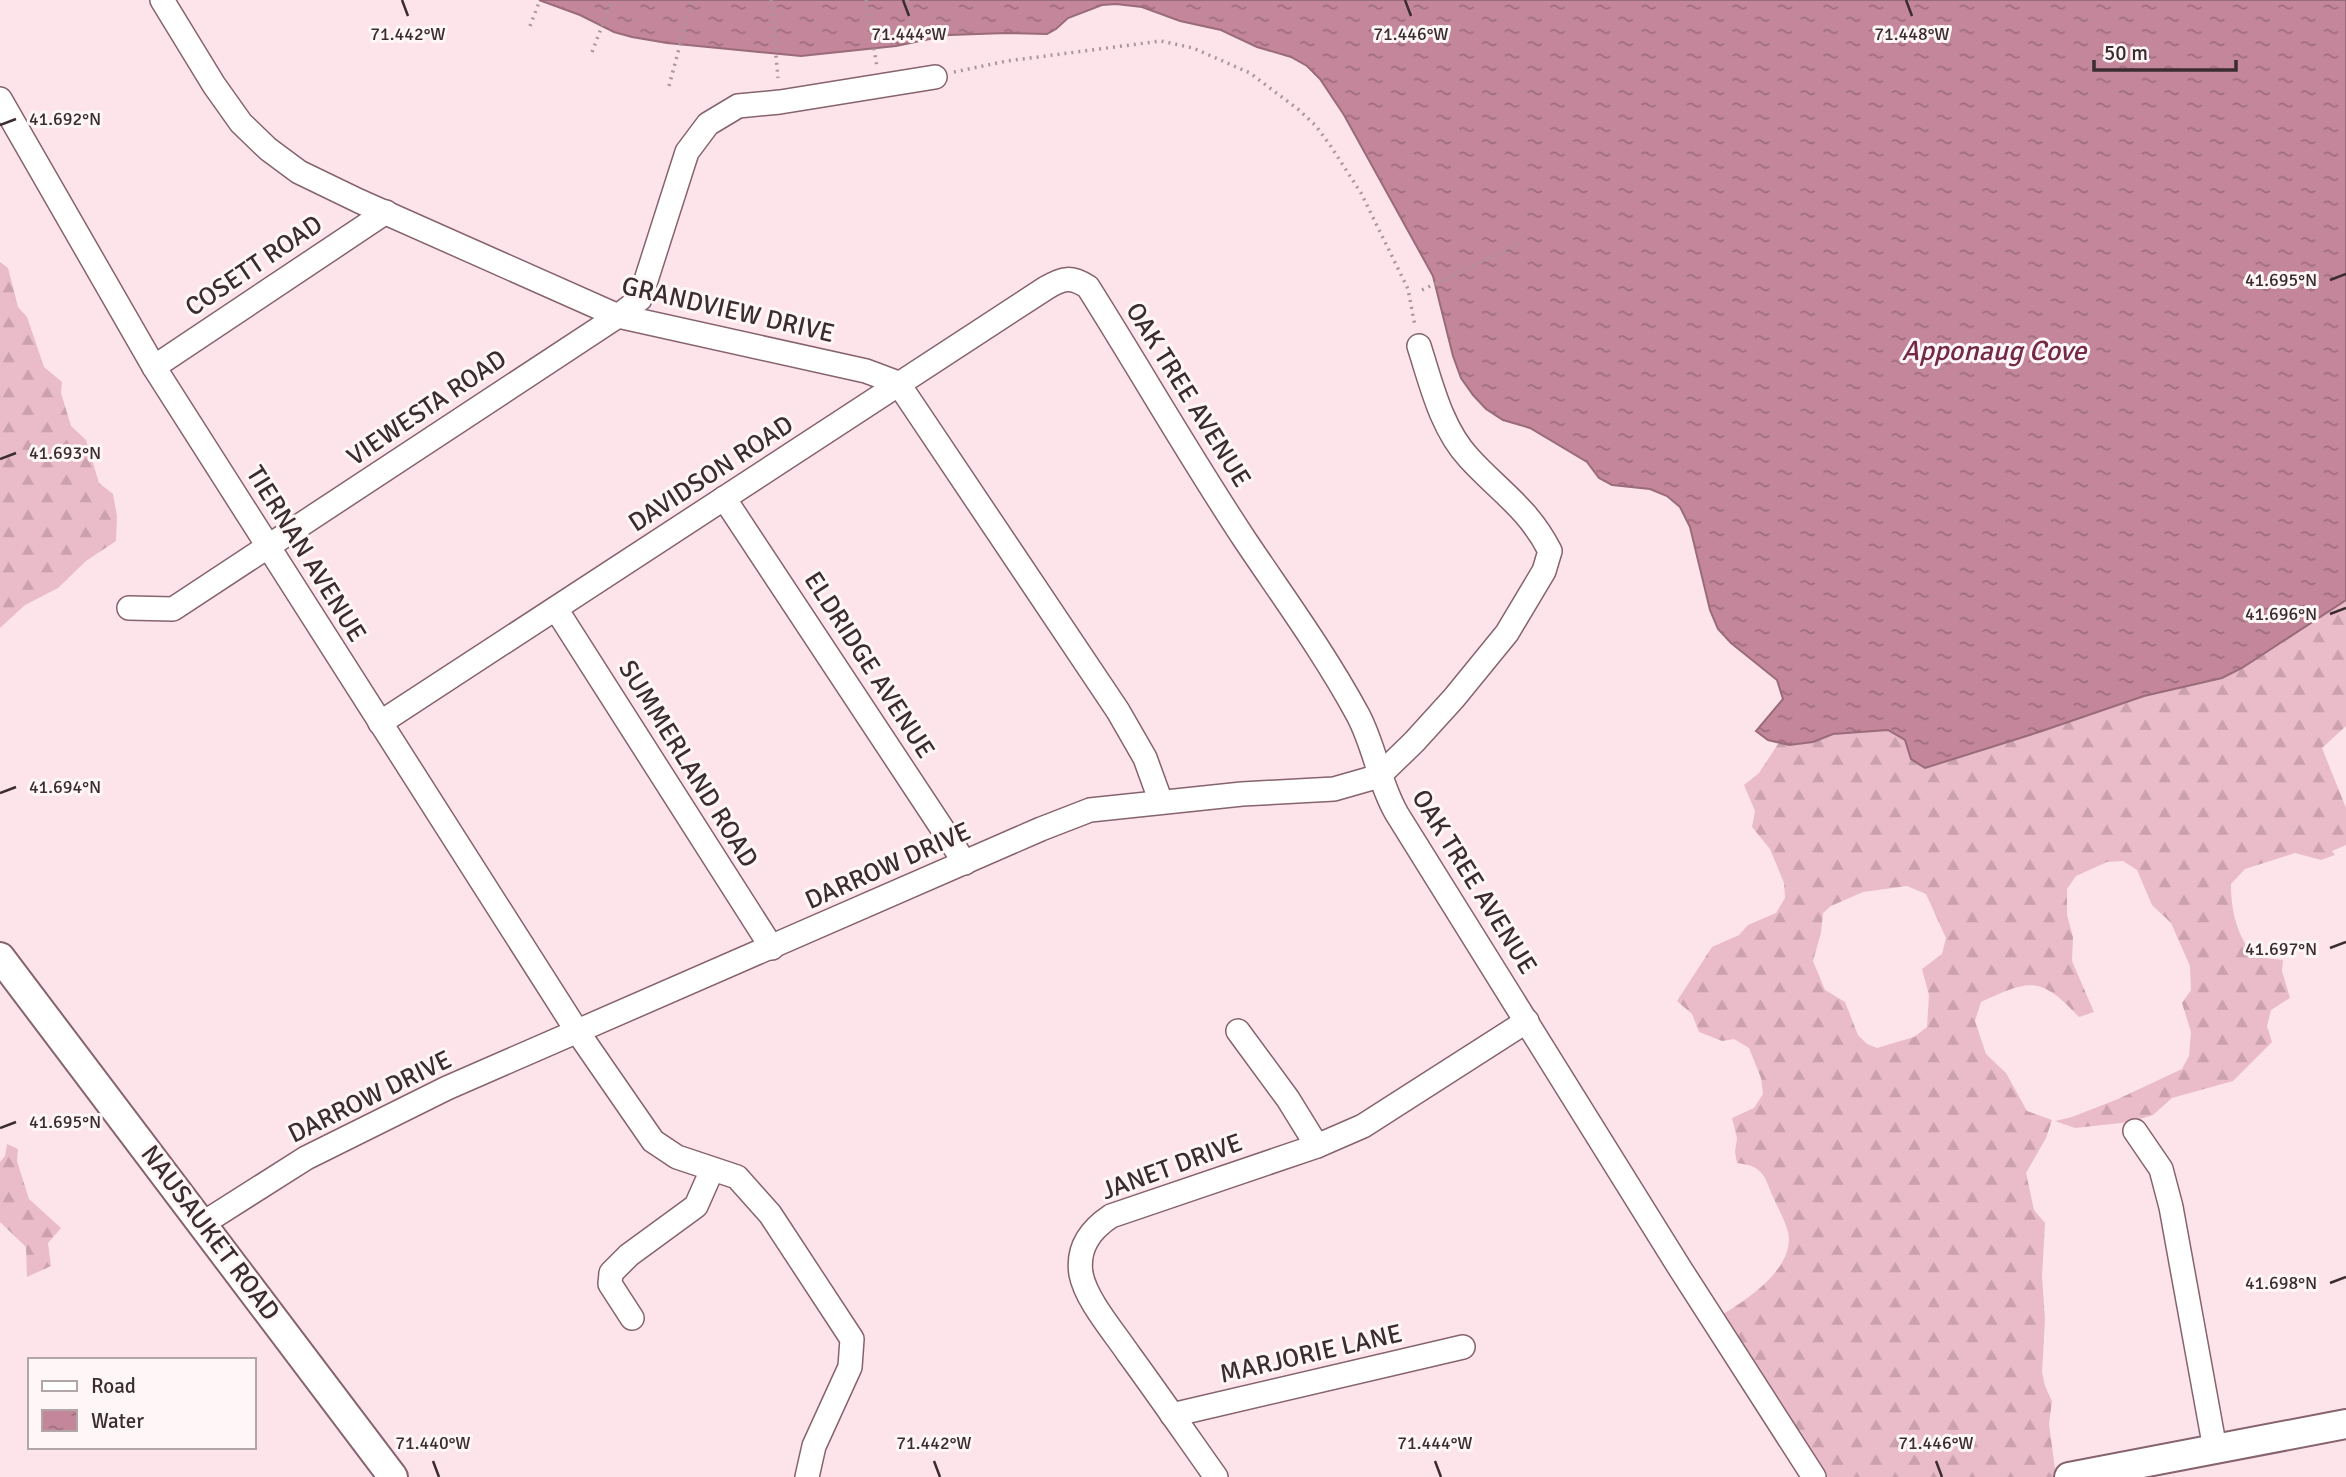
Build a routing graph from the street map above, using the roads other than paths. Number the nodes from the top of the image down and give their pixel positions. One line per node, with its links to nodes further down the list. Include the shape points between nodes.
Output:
1 (162, 0): 4 (street, GRANDVIEW DRIVE, via 221,95 268,149 299,172)
2 (935, 77): 6 (street, VIEWESTA ROAD, via 738,106 708,124 687,152 640,299)
3 (0, 99): 8 (street, TIERNAN AVENUE)
4 (386, 212): 6 (street, GRANDVIEW DRIVE); 8 (street, COSETT ROAD)
5 (1076, 279): 9 (street, DAVIDSON ROAD, via 1046,288); 15 (street, OAK TREE AVENUE, via 1088,286 1245,541 1315,642 1360,718)
6 (618, 316): 9 (street, GRANDVIEW DRIVE, via 866,371); 11 (street, VIEWESTA ROAD)
7 (1419, 346): 15 (street, DARROW DRIVE, via 1446,425 1468,457 1517,503 1550,551 1544,572 1507,633 1446,707)
8 (153, 367): 11 (street, TIERNAN AVENUE)
9 (898, 383): 10 (street, DAVIDSON ROAD); 16 (street, via 1118,711 1145,758)
10 (724, 498): 13 (street, DAVIDSON ROAD); 17 (street, ELDRIDGE AVENUE)
11 (268, 548): 12 (street, VIEWESTA ROAD, via 173,609); 14 (street, TIERNAN AVENUE)
12 (129, 608)
13 (556, 610): 14 (street, DAVIDSON ROAD); 18 (street, SUMMERLAND ROAD)
14 (380, 723): 21 (street, TIERNAN AVENUE)
15 (1382, 772): 16 (street, DARROW DRIVE, via 1334,789); 20 (street, OAK TREE AVENUE, via 1386,795 1397,814)
16 (1161, 802): 17 (street, DARROW DRIVE, via 1090,810)
17 (965, 863): 18 (street, DARROW DRIVE)
18 (772, 948): 21 (street, DARROW DRIVE)
19 (0, 957): 26 (street, NAUSAUKET ROAD)
20 (1527, 1021): 24 (street, JANET DRIVE, via 1363,1126); 35 (street, OAK TREE AVENUE)
21 (577, 1031): 25 (street, TIERNAN AVENUE, via 653,1141 677,1157); 26 (street, DARROW DRIVE, via 306,1157)
22 (1238, 1031): 24 (street)
23 (2135, 1131): 31 (street, via 2161,1169 2171,1207)
24 (1317, 1146): 29 (street, JANET DRIVE, via 1111,1216 1083,1245 1081,1269 1086,1289)
25 (712, 1170): 27 (street, via 696,1206 611,1273 610,1284); 33 (street, TIERNAN AVENUE, via 737,1177 770,1214 852,1339 850,1367 814,1446)
26 (202, 1224): 32 (street, NAUSAUKET ROAD)
27 (632, 1318)
28 (1463, 1347): 29 (street, MARJORIE LANE)
29 (1172, 1415): 34 (street, JANET DRIVE)
30 (2346, 1424): 31 (street)
31 (2215, 1449): 36 (street)
32 (393, 1477)
33 (807, 1477)
34 (1216, 1477)
35 (1814, 1477)
36 (2068, 1477)

